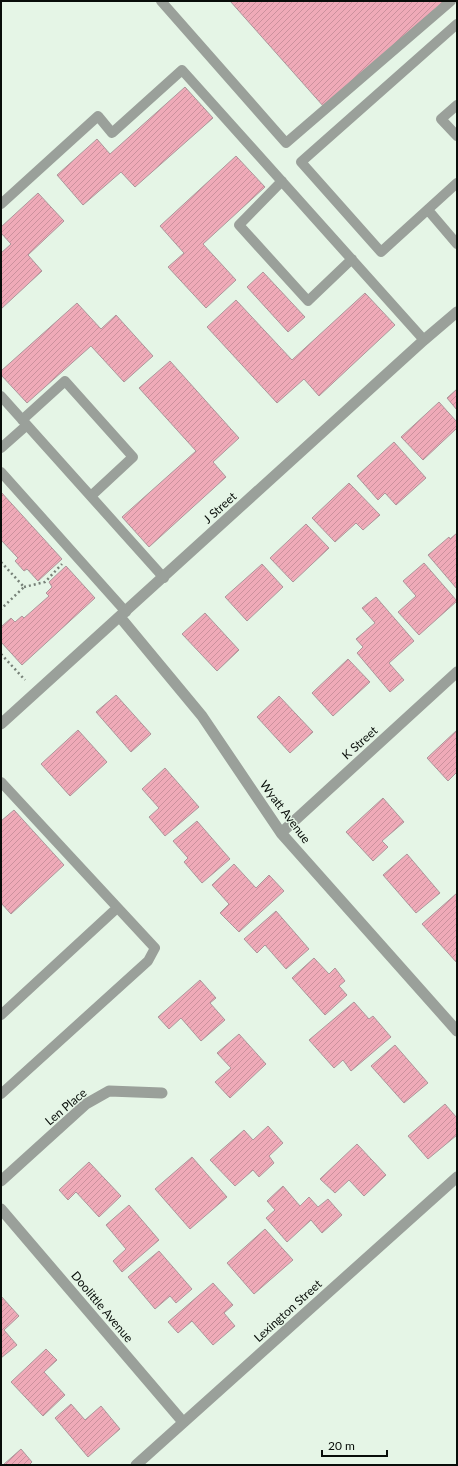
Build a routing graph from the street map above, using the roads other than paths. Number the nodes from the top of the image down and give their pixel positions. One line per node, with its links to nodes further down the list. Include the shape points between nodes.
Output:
1 (161, 1): 2 (lane, via 286,143)
2 (451, 1)
3 (457, 24): 9 (lane, via 301,162 381,252)
4 (457, 105): 5 (lane, via 442,119)
5 (457, 136)
6 (282, 182): 8 (lane, via 182,70 112,133 98,116); 11 (lane); 11 (lane, via 239,224 308,301)
7 (457, 183): 9 (lane)
8 (1, 204)
9 (428, 210): 10 (lane)
10 (457, 244)
11 (352, 259): 13 (lane)
12 (457, 312): 13 (street, J Street)
13 (424, 340): 19 (street, J Street)
14 (1, 396): 15 (lane)
15 (25, 422): 16 (lane); 18 (lane); 18 (lane, via 65,381 133,457)
16 (1, 448)
17 (1, 472): 20 (lane)
18 (90, 496): 19 (lane)
19 (164, 578): 20 (street, J Street)
20 (123, 614): 22 (street, J Street); 24 (street, Wyatt Avenue, via 202,716)
21 (457, 672): 24 (street, K Street)
22 (3, 720)
23 (1, 782): 25 (lane)
24 (281, 833): 27 (street, Wyatt Avenue)
25 (117, 908): 26 (lane); 29 (lane, via 155,948 148,962)
26 (1, 1015)
27 (457, 1031)
28 (162, 1092): 31 (street, Len Place, via 109,1091 86,1104)
29 (1, 1094)
30 (457, 1177): 33 (street, Lexington Street)
31 (1, 1181)
32 (1, 1209): 33 (street, Doolittle Avenue)
33 (183, 1422): 34 (street, Lexington Street)
34 (136, 1465)

